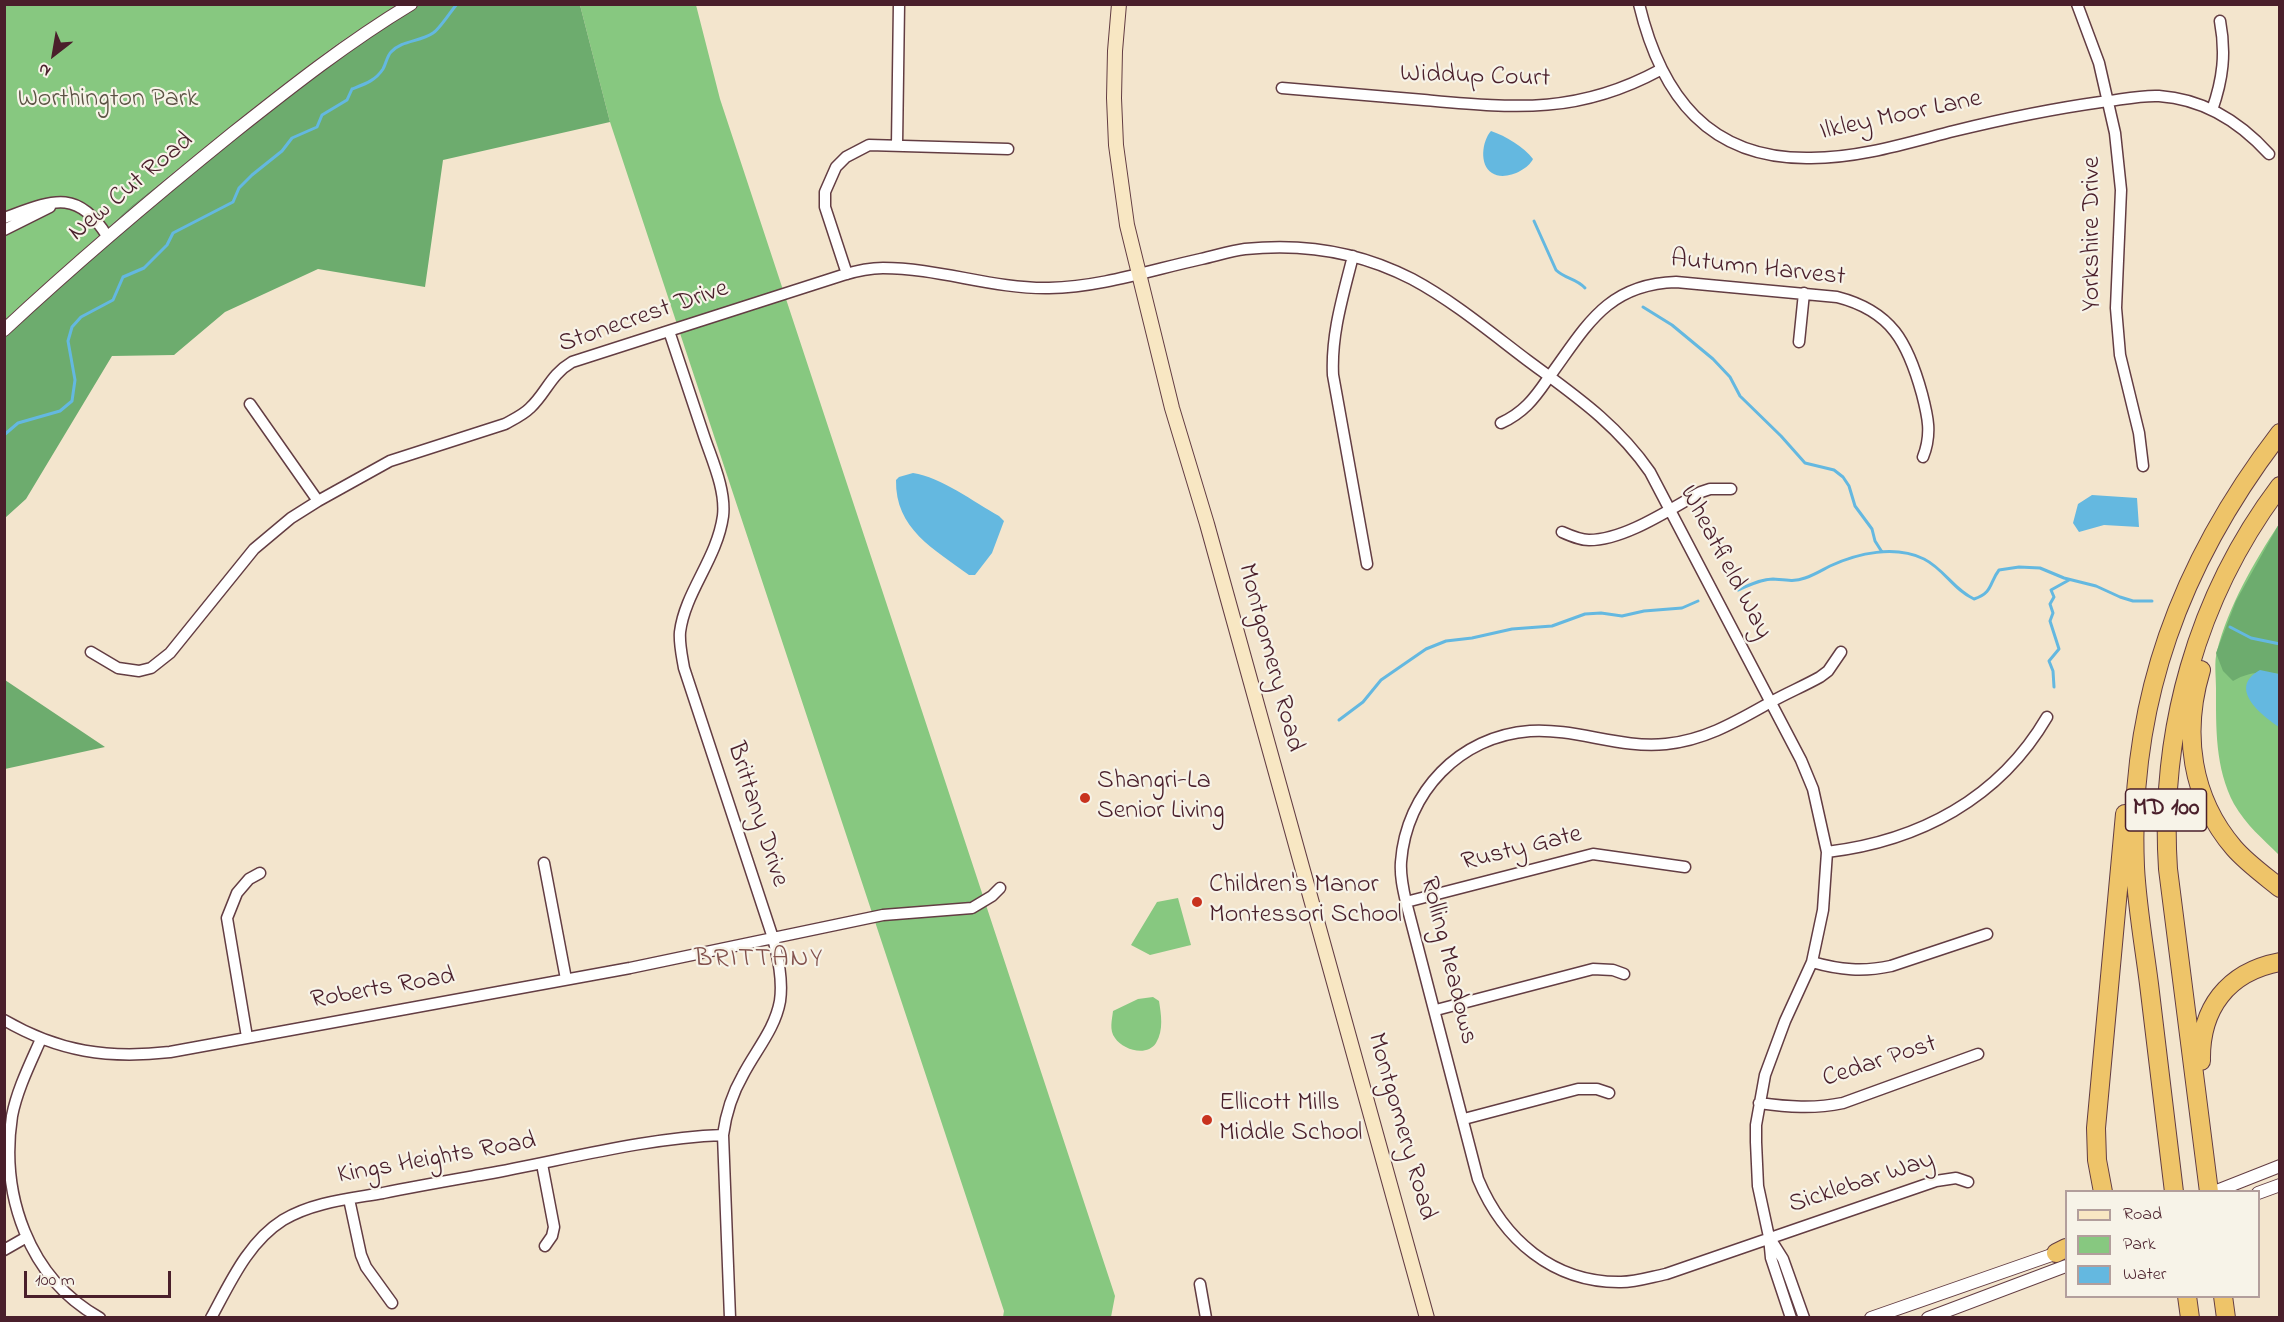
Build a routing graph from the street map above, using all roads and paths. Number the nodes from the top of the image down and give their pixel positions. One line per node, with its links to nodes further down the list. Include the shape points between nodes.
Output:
1 (411, 4): 17 (street, New Cut Road, via 338,51)
2 (899, 4): 11 (street)
3 (1119, 4): 19 (main road, Montgomery Road, via 1116,145)
4 (1639, 4): 7 (street, Ilkley Moor Lane)
5 (2077, 4): 9 (street, Yorkshire Drive)
6 (2220, 21): 10 (street, via 2223,71)
7 (1660, 70): 8 (street, Widdup Court, via 1634,85 1593,98 1527,107); 9 (street, Ilkley Moor Lane, via 1685,107 1718,134 1763,153 1789,157 1822,158 1876,150 2027,113)
8 (1282, 88)
9 (2108, 101): 10 (street, Ilkley Moor Lane, via 2160,96); 30 (street, Yorkshire Drive, via 2121,190 2115,308 2120,355)
10 (2212, 110): 13 (street, Ilkley Moor Lane, via 2243,128)
11 (897, 145): 12 (street); 20 (street, via 869,145 857,150 836,167 830,178 825,207)
12 (1008, 149)
13 (2269, 154)
14 (58, 203): 15 (street, via 35,206); 16 (street); 17 (street, via 73,202 83,207)
15 (4, 218)
16 (4, 230)
17 (107, 236): 22 (street, New Cut Road)
18 (1353, 256): 19 (street, Wheatfield Way, via 1282,247 1242,250); 25 (street, Wheatfield Way, via 1412,279); 37 (street, via 1332,356)
19 (1138, 273): 20 (street, Stonecrest Drive, via 1105,282 1051,288 996,284 898,268); 89 (main road, Montgomery Road, via 1172,408)
20 (847, 274): 23 (street, Stonecrest Drive)
21 (1804, 293): 24 (street); 25 (street, Autumn Harvest, via 1676,282 1641,286 1599,312); 29 (street, Autumn Harvest, via 1855,301 1895,331 1914,364 1929,422)
22 (4, 330)
23 (669, 331): 34 (street, Stonecrest Drive, via 572,362 561,368 530,409 520,416 390,461); 51 (street, Brittany Drive, via 722,494 723,513 711,559 683,620 680,633 684,668)
24 (1799, 342)
25 (1550, 377): 27 (street, Autumn Harvest, via 1529,406); 35 (street, Wheatfield Way, via 1618,432 1650,472)
26 (250, 404): 34 (street)
27 (1502, 423)
28 (2280, 433): 42 (highway, MD 100, via 2226,509 2185,588 2156,673)
29 (1923, 457)
30 (2143, 466)
31 (2280, 486): 65 (highway, MD 100, via 2253,525 2214,599 2196,644 2174,728 2170,761 2168,868)
32 (1731, 489): 35 (street, via 1710,489)
33 (2280, 492): 48 (highway, via 2240,565 2207,649 2191,717 2191,749 2206,808 2218,828 2248,862)
34 (318, 501): 38 (street, Stonecrest Drive, via 254,549 162,661 145,669 127,671)
35 (1669, 509): 36 (street, via 1609,537 1581,539); 40 (street, Wheatfield Way)
36 (1563, 532)
37 (1367, 564)
38 (91, 652)
39 (1841, 652): 40 (street, Rolling Meadows, via 1820,677)
40 (1772, 702): 43 (street, Wheatfield Way, via 1813,789); 49 (street, Rolling Meadows, via 1719,731 1667,744 1633,744 1532,731 1490,739 1471,748 1436,776 1414,810 1401,863)
41 (2047, 717): 43 (street, via 2026,749 1992,785 1948,815 1902,836)
42 (2146, 722): 70 (highway, via 2124,820 2096,1128); 71 (highway, MD 100, via 2137,793 2135,867)
43 (1827, 852): 52 (street, Wheatfield Way, via 1823,910)
44 (544, 863): 55 (street)
45 (1685, 867): 49 (street, Rusty Gate, via 1593,854)
46 (261, 873): 58 (street, via 249,879 237,893 227,918)
47 (1000, 888): 51 (street, Roberts Road, via 972,908 883,915)
48 (2280, 888)
49 (1406, 902): 56 (street, Rolling Meadows)
50 (1987, 934): 52 (street, via 1876,969 1849,970)
51 (773, 938): 55 (street, Roberts Road); 64 (street, Brittany Drive, via 781,981 776,1017 734,1092)
52 (1812, 962): 62 (street, Wheatfield Way, via 1773,1051)
53 (2280, 962): 65 (highway, via 2235,981 2212,1006 2201,1041)
54 (1624, 974): 56 (street, via 1593,969)
55 (566, 979): 58 (street, Roberts Road)
56 (1436, 1010): 63 (street, Rolling Meadows)
57 (4, 1020): 59 (street, Roberts Road)
58 (247, 1037): 59 (street, Roberts Road, via 138,1056 92,1053)
59 (41, 1039): 76 (street, via 15,1104 7,1159 12,1198)
60 (1978, 1054): 62 (street, Cedar Post, via 1843,1103 1803,1108)
61 (1609, 1093): 63 (street, via 1578,1089)
62 (1759, 1103): 77 (street, Wheatfield Way, via 1756,1166)
63 (1464, 1119): 77 (street, Rolling Meadows, via 1478,1179 1496,1216 1522,1245 1556,1267 1595,1280 1633,1281 1666,1274)
64 (723, 1135): 66 (street, Kings Heights Road, via 659,1141); 87 (street, Brittany Drive)
65 (2204, 1156): 72 (highway, MD 100)
66 (542, 1164): 75 (street, Kings Heights Road); 78 (street, via 554,1227)
67 (2280, 1166): 73 (street)
68 (1968, 1182): 77 (street, Sicklebar Way, via 1956,1178 1936,1181)
69 (2280, 1185): 74 (street)
70 (2102, 1190)
71 (2174, 1190)
72 (2209, 1190)
73 (2217, 1190)
74 (2260, 1193)
75 (349, 1199): 84 (street, via 356,1241 366,1268); 86 (street, Kings Heights Road, via 297,1212 268,1231 244,1259)
76 (25, 1238): 79 (street); 85 (street, via 58,1285)
77 (1769, 1238): 90 (street, Wheatfield Way, via 1771,1258); 91 (street, Wheatfield Way, via 1783,1258)
78 (545, 1246)
79 (4, 1250)
80 (2064, 1254): 92 (street); 93 (street)
81 (1200, 1284): 88 (street)
82 (2187, 1298): 94 (highway)
83 (2223, 1298): 95 (highway)
84 (392, 1303)
85 (100, 1317)
86 (211, 1317)
87 (730, 1317)
88 (1206, 1317)
89 (1427, 1317)
90 (1791, 1317)
91 (1804, 1317)
92 (1871, 1317)
93 (1928, 1317)
94 (2190, 1317)
95 (2226, 1317)

